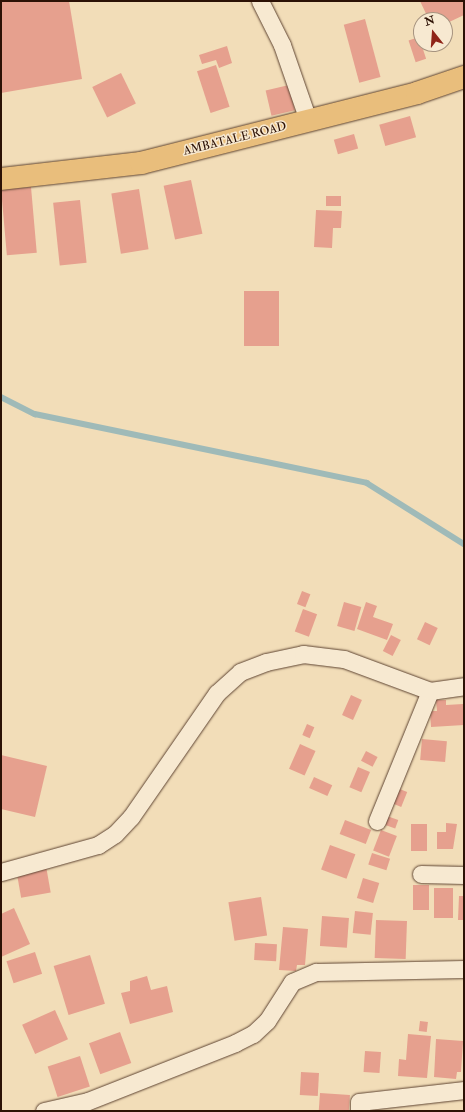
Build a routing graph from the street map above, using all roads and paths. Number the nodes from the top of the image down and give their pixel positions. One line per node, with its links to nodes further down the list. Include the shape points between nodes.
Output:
1 (260, 1): 3 (street, via 282,45)
2 (464, 77): 3 (main road, AMBATALE ROAD, via 417,93)
3 (308, 120): 4 (main road, AMBATALE ROAD, via 141,163)
4 (1, 179)
5 (464, 686): 6 (street)
6 (430, 691): 7 (street); 8 (street, via 344,659 303,654 259,664 240,672 217,693 131,817 115,834 98,845)
7 (377, 821)
8 (1, 872)
9 (421, 874): 10 (street)
10 (464, 876)
11 (464, 969): 13 (street, via 316,972 292,982 267,1021 254,1034 88,1101)
12 (464, 1090): 14 (street, via 359,1102)
13 (44, 1111)
14 (359, 1111)

